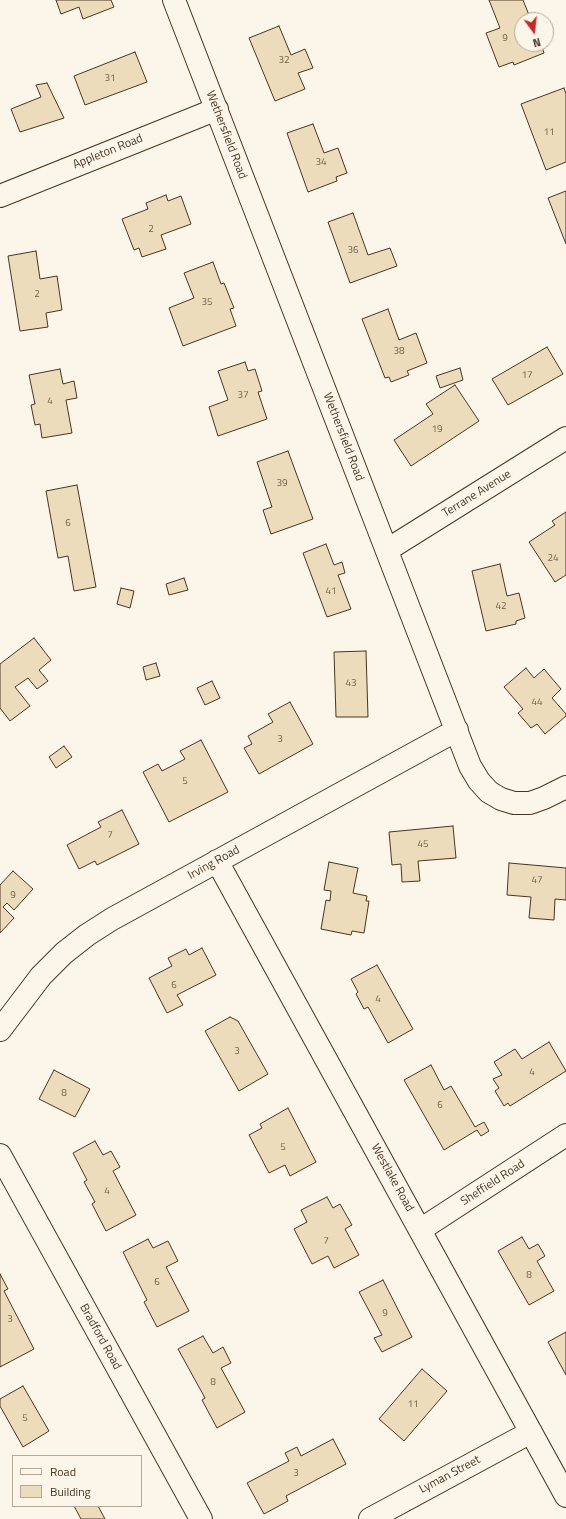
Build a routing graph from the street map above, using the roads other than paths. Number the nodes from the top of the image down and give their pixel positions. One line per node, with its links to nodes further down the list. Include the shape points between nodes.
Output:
1 (174, 0): 2 (street, Wethersfield Road)
2 (217, 109): 3 (street, Appleton Road); 5 (street, Wethersfield Road)
3 (0, 196)
4 (566, 438): 5 (street, Terrane Avenue)
5 (387, 550): 6 (street, Wethersfield Road)
6 (457, 730): 7 (street, Wethersfield Road, via 470,766 479,781 489,792 501,799 514,803 530,803); 8 (street, Irving Road)
7 (566, 787)
8 (218, 861): 9 (street, Irving Road, via 112,919 64,953 41,976); 12 (street, Westlake Road)
9 (0, 1030)
10 (566, 1135): 12 (street, Sheffield Road)
11 (0, 1155): 15 (street, Bradford Road)
12 (420, 1230): 13 (street, Westlake Road)
13 (531, 1432): 14 (street, Westlake Road); 16 (street, Lyman Street)
14 (564, 1486)
15 (201, 1519)
16 (370, 1519)

